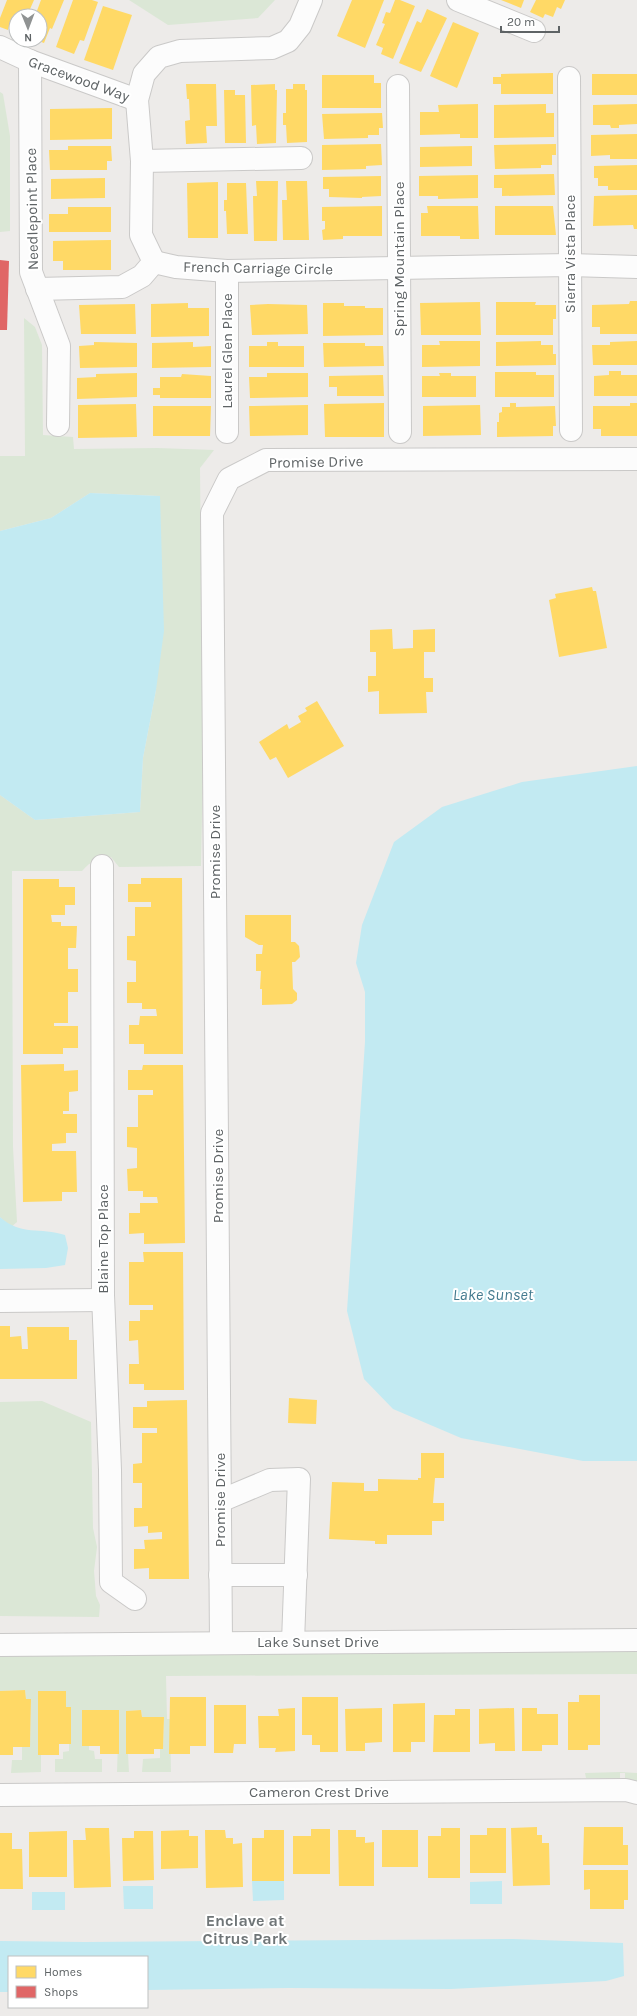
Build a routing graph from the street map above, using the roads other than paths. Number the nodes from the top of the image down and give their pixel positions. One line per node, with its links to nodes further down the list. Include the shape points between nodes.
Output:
1 (311, 0): 8 (street, via 300,26 288,41 272,48 180,51 159,57 144,74)
2 (458, 0): 3 (street)
3 (534, 31)
4 (0, 47): 5 (street, Gracewood Way)
5 (30, 61): 8 (street, Gracewood Way); 16 (street, Needlepoint Place, via 30,250)
6 (569, 78): 12 (street, Sierra Vista Place)
7 (398, 86): 14 (street, Spring Mountain Place)
8 (137, 100): 10 (street)
9 (301, 158): 10 (street)
10 (142, 161): 11 (street, via 141,235)
11 (154, 262): 15 (street, French Carriage Circle, via 176,267); 16 (street, via 142,276 122,287)
12 (570, 265): 13 (street, French Carriage Circle); 14 (street, French Carriage Circle); 18 (street, Sierra Vista Place)
13 (637, 267)
14 (400, 268): 15 (street, French Carriage Circle); 20 (street, Spring Mountain Place)
15 (227, 270): 19 (street, Laurel Glen Place)
16 (37, 289): 17 (street, Needlepoint Place, via 59,346)
17 (58, 425)
18 (571, 430)
19 (227, 432)
20 (400, 432)
21 (637, 459): 25 (street, Promise Drive, via 266,460 229,479 212,514)
22 (102, 866): 23 (street, Blaine Top Place)
23 (103, 1300): 24 (street); 28 (street, Blaine Top Place, via 110,1470 111,1582)
24 (0, 1302)
25 (220, 1501): 26 (street, Promise Drive); 27 (street, via 270,1480 299,1479)
26 (220, 1575): 27 (street); 30 (street, Promise Drive)
27 (296, 1575): 31 (street)
28 (135, 1599)
29 (637, 1640): 31 (street, Lake Sunset Drive)
30 (221, 1642): 31 (street, Lake Sunset Drive); 32 (street, Lake Sunset Drive)
31 (293, 1642)
32 (0, 1645)
33 (637, 1792): 34 (street, Cameron Crest Drive, via 602,1790)
34 (0, 1795)

